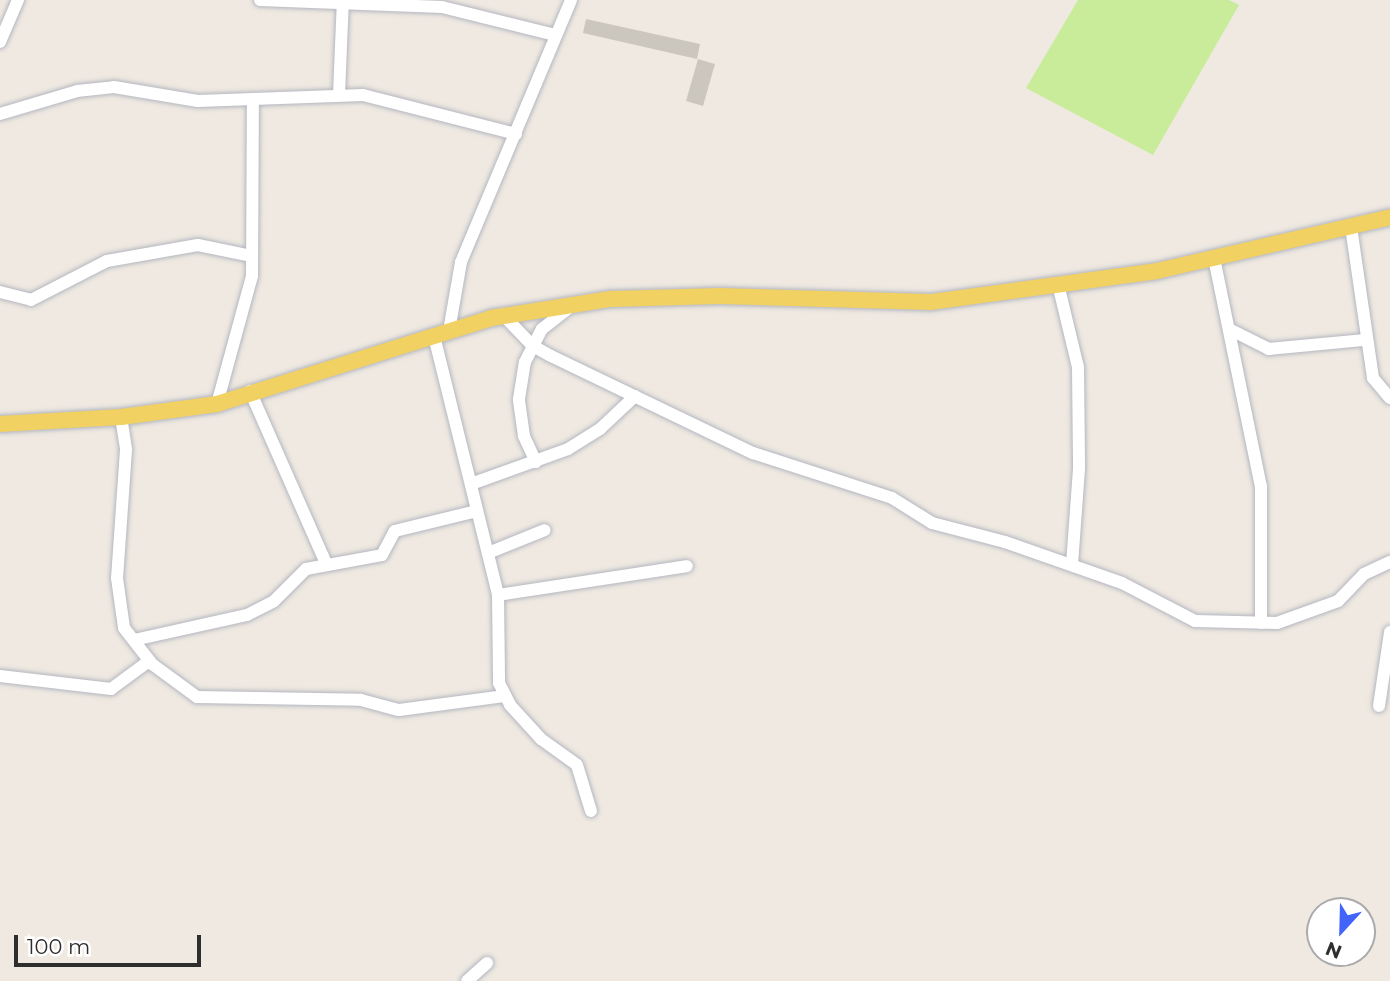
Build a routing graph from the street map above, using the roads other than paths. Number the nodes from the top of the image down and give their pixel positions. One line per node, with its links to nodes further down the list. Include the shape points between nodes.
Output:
1 (18, 0): 6 (street)
2 (260, 0): 4 (street)
3 (571, 0): 5 (street)
4 (343, 1): 5 (street, via 442,7); 7 (street)
5 (555, 35): 10 (street)
6 (0, 42)
7 (339, 94): 8 (street); 10 (street, via 363,95)
8 (253, 101): 9 (street, via 198,101 114,87 77,91); 13 (street)
9 (0, 114)
10 (516, 134): 20 (street, via 461,262)
11 (1390, 217): 12 (main road)
12 (1351, 227): 14 (main road); 21 (street)
13 (251, 256): 16 (street, via 198,245 107,261 31,300); 26 (street, via 247,302)
14 (1214, 258): 15 (main road); 19 (street)
15 (1058, 284): 17 (main road, via 931,302 720,296); 36 (street, via 1078,367 1079,469)
16 (0, 292)
17 (573, 305): 18 (main road); 22 (street, via 548,323)
18 (504, 316): 20 (main road); 22 (street)
19 (1229, 329): 21 (street, via 1269,349); 39 (street, via 1261,486)
20 (441, 333): 23 (main road); 30 (street)
21 (1365, 340): 25 (street, via 1376,385)
22 (533, 346): 24 (street); 29 (street, via 525,362 519,399 524,436)
23 (250, 391): 26 (main road); 34 (street)
24 (635, 396): 29 (street, via 600,429); 36 (street, via 753,453 892,498 932,523)
25 (1390, 398)
26 (216, 404): 27 (main road)
27 (121, 417): 28 (main road); 41 (street, via 126,450 117,578 124,628)
28 (0, 424)
29 (536, 462): 30 (street)
30 (471, 484): 31 (street)
31 (477, 511): 33 (street); 34 (street, via 396,531 382,555)
32 (545, 530): 33 (street)
33 (488, 553): 38 (street)
34 (326, 562): 41 (street, via 306,569 264,608 178,634)
35 (1390, 562): 39 (street, via 1364,574 1338,601 1277,624)
36 (1072, 565): 39 (street, via 1122,583 1195,621)
37 (687, 566): 38 (street)
38 (498, 595): 44 (street, via 497,673)
39 (1261, 623)
40 (1390, 632): 45 (street)
41 (134, 640): 42 (street)
42 (149, 661): 43 (street, via 121,685 104,689); 44 (street, via 203,700 360,700 399,709)
43 (0, 676)
44 (505, 696): 46 (street, via 541,739 577,765)
45 (1380, 706)
46 (591, 811)
47 (487, 963): 48 (street)
48 (467, 981)

